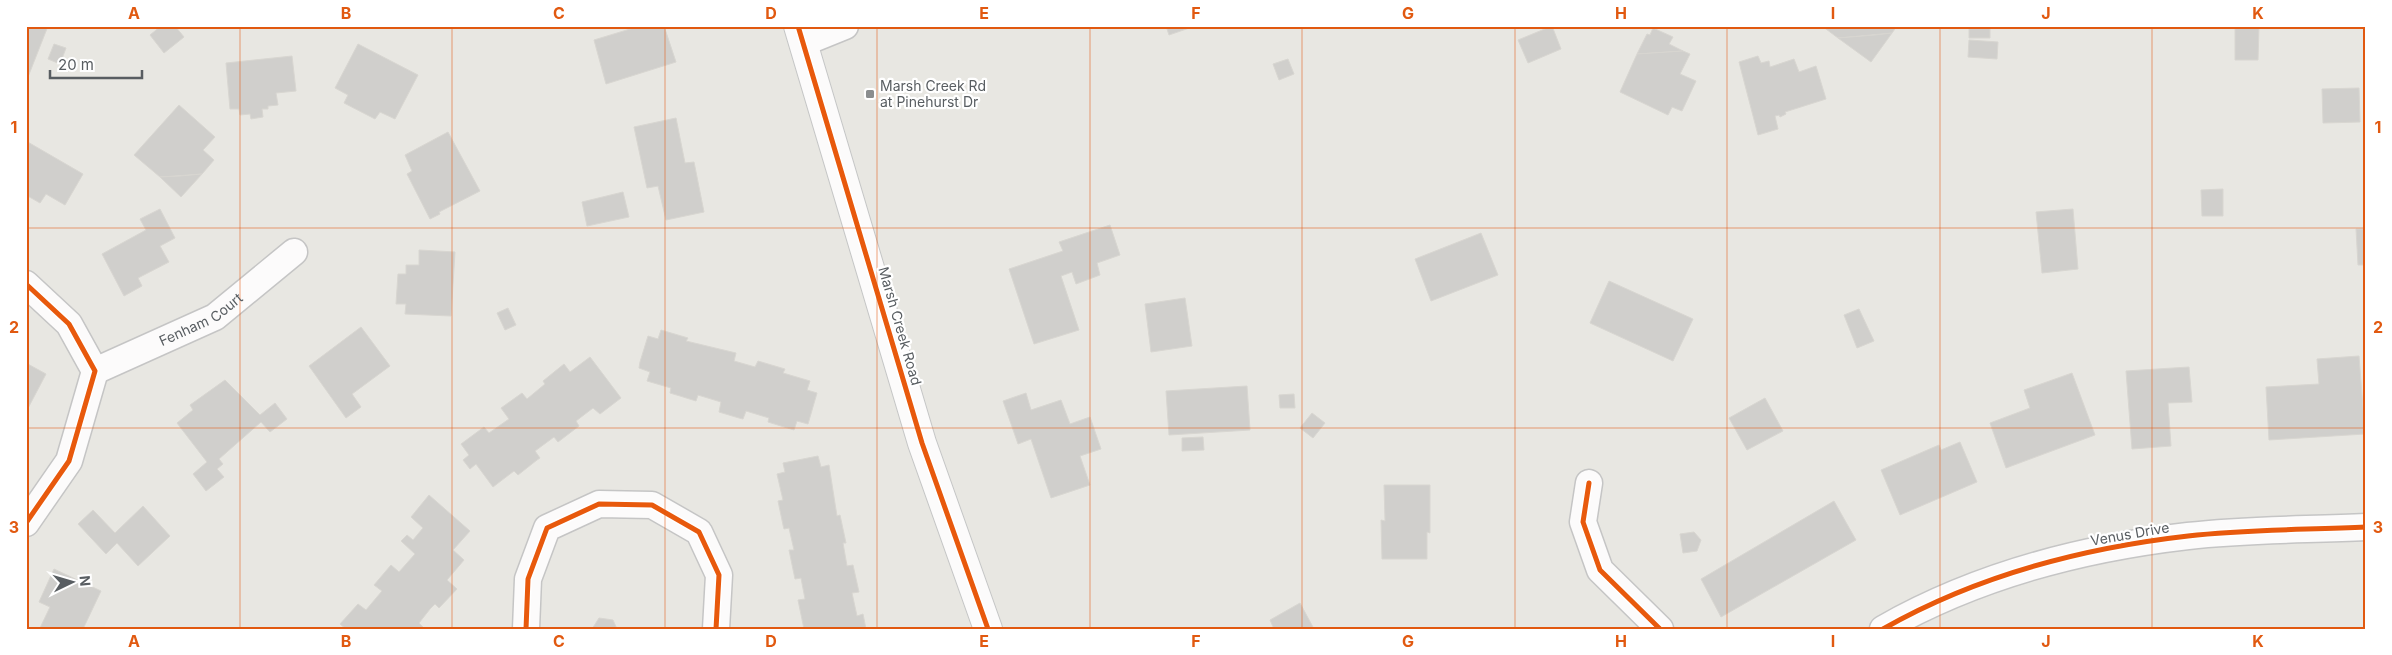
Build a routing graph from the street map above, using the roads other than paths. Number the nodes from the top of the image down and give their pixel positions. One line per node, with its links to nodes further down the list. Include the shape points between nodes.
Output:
1 (845, 26): 2 (street)
2 (801, 35): 11 (street, Marsh Creek Road, via 922,443)
3 (294, 252): 5 (street, Fenham Court, via 215,317)
4 (26, 284): 5 (street, via 69,324)
5 (95, 370): 7 (street, via 69,461)
6 (1590, 483): 12 (street, via 1582,522 1600,570)
7 (26, 523)
8 (2366, 527): 13 (street, Venus Drive, via 2189,536 2100,549 2004,575 1915,611)
9 (526, 629): 10 (street, via 528,579 547,528 599,504 652,506 699,532 719,574)
10 (716, 629)
11 (988, 629)
12 (1660, 629)
13 (1883, 629)

